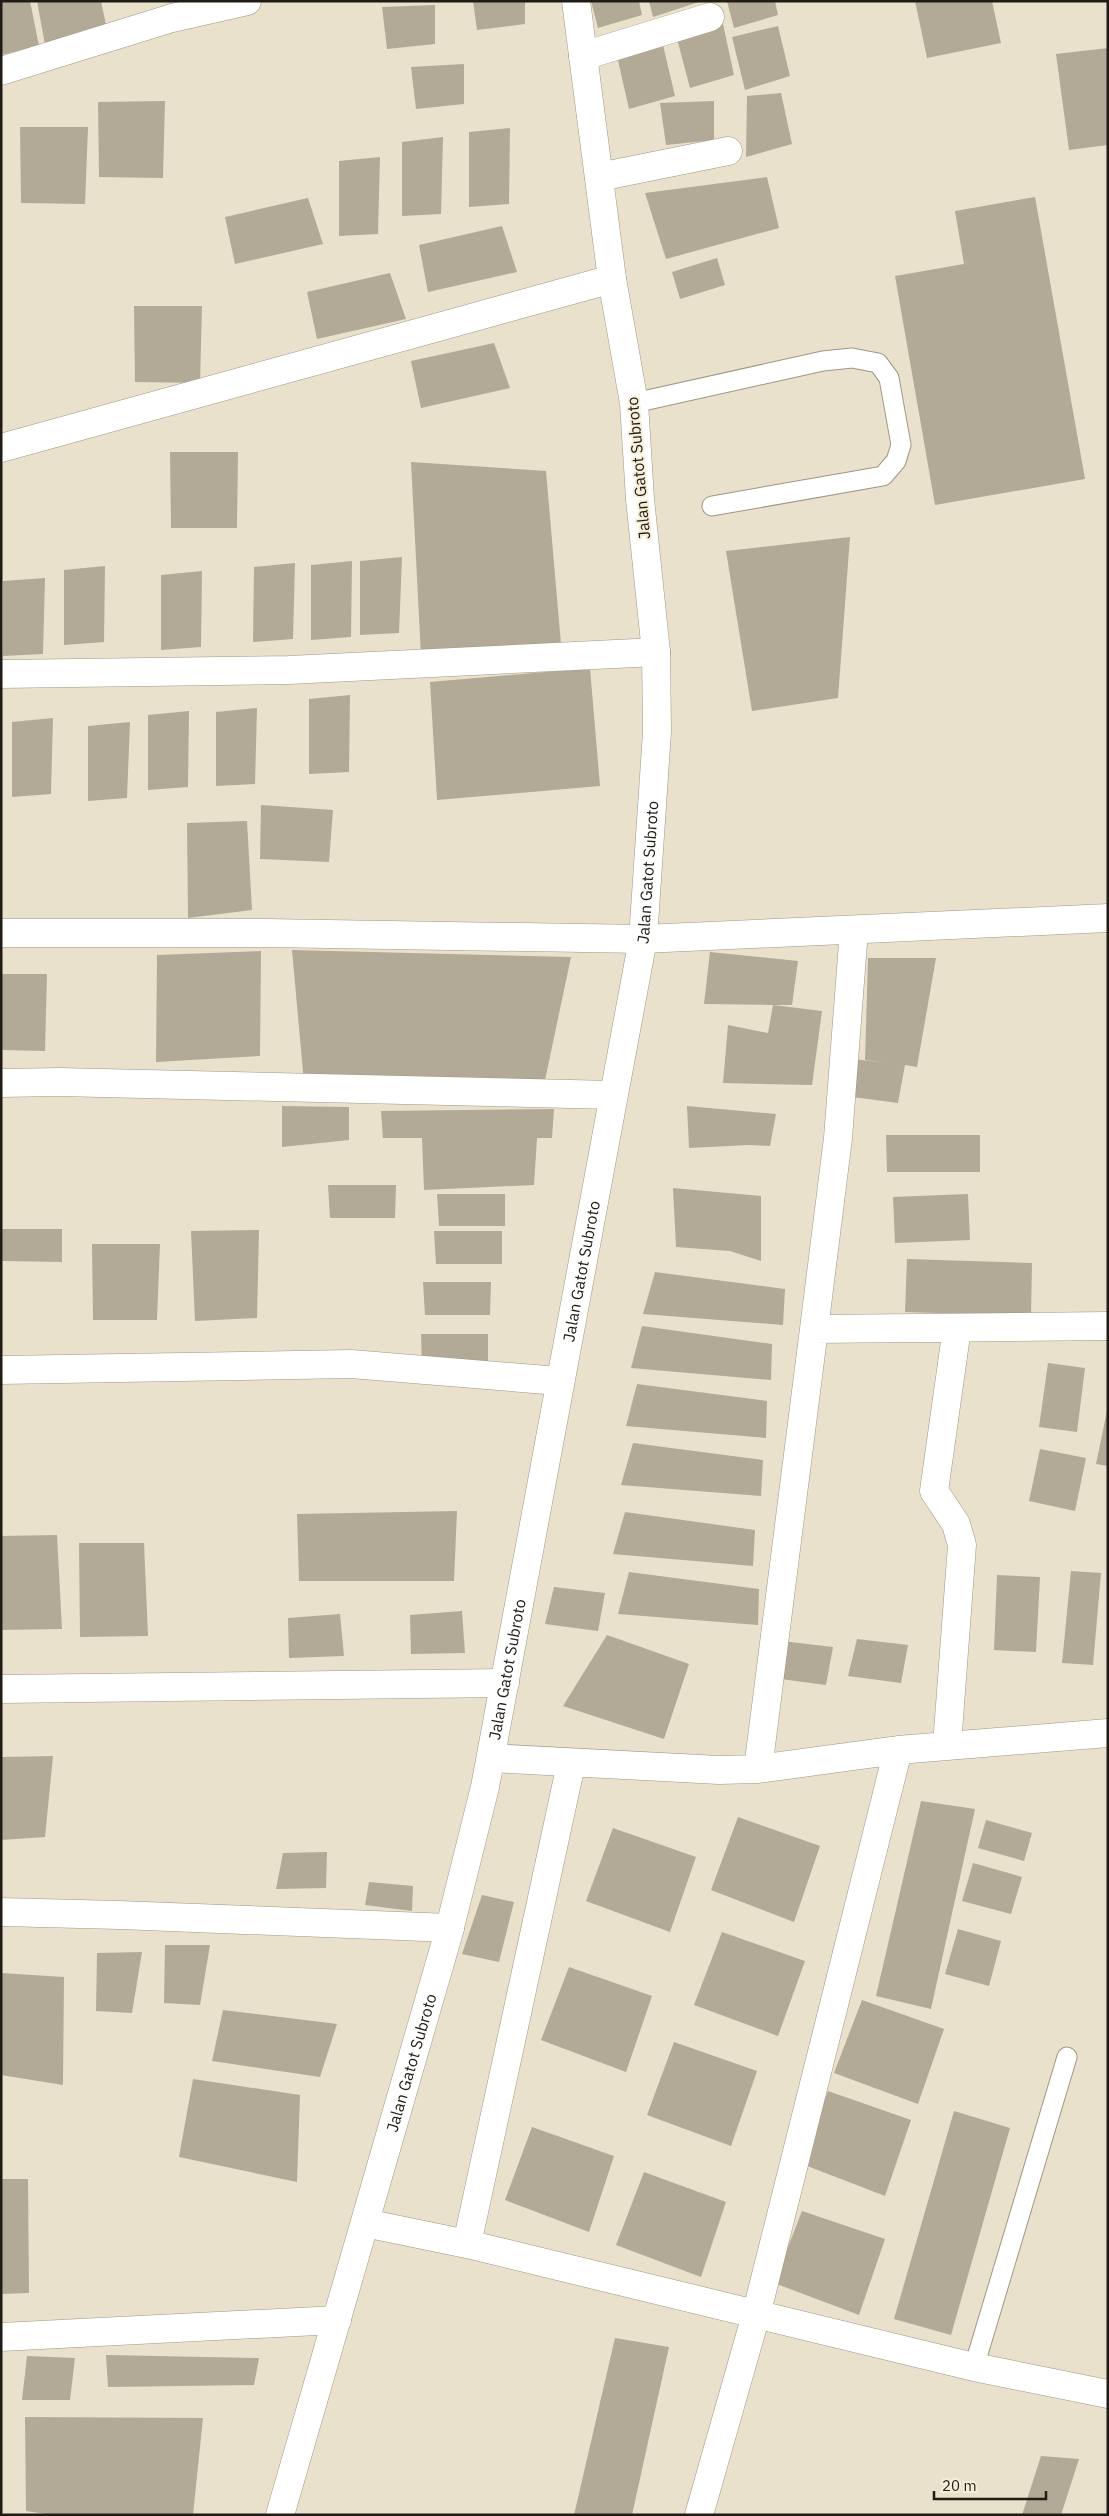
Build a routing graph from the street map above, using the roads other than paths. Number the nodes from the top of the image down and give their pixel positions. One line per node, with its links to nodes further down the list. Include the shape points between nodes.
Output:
1 (247, 1): 5 (street, via 172,18)
2 (576, 1): 4 (street, Jalan Gatot Subroto)
3 (710, 18): 4 (street)
4 (583, 56): 7 (street, Jalan Gatot Subroto)
5 (1, 71)
6 (728, 151): 7 (street)
7 (599, 177): 8 (street, Jalan Gatot Subroto)
8 (612, 279): 9 (street, Jalan Gatot Subroto); 10 (street)
9 (634, 403): 11 (lane, via 823,361 852,358 878,363 889,378 901,445 896,461 883,476); 12 (street, Jalan Gatot Subroto)
10 (1, 448)
11 (712, 506)
12 (656, 652): 13 (street, via 289,670); 17 (street, Jalan Gatot Subroto, via 658,732)
13 (1, 674)
14 (1108, 918): 15 (street)
15 (854, 930): 17 (street); 22 (street, via 838,1138)
16 (1, 933): 17 (street)
17 (643, 939): 19 (street, Jalan Gatot Subroto)
18 (1, 1083): 19 (street)
19 (614, 1095): 24 (street, Jalan Gatot Subroto)
20 (1108, 1326): 21 (street)
21 (956, 1328): 22 (street); 28 (street, via 934,1491 956,1524 962,1545)
22 (814, 1329): 32 (street)
23 (1, 1370): 24 (street, via 351,1364)
24 (560, 1381): 25 (street, Jalan Gatot Subroto)
25 (505, 1683): 26 (street); 30 (street, Jalan Gatot Subroto)
26 (1, 1690)
27 (1108, 1733): 28 (street)
28 (947, 1745): 29 (street)
29 (898, 1750): 32 (street); 38 (street)
30 (491, 1758): 31 (street); 34 (street, Jalan Gatot Subroto)
31 (571, 1764): 32 (street); 37 (street)
32 (758, 1769)
33 (1, 1912): 34 (street)
34 (450, 1928): 36 (street, Jalan Gatot Subroto)
35 (1067, 2056): 41 (lane)
36 (366, 2223): 37 (street); 39 (street, Jalan Gatot Subroto)
37 (467, 2244): 38 (street)
38 (756, 2316): 41 (street); 44 (street)
39 (337, 2320): 40 (street); 43 (street, Jalan Gatot Subroto)
40 (1, 2337)
41 (974, 2367): 42 (street)
42 (1108, 2394)
43 (280, 2515)
44 (699, 2515)

